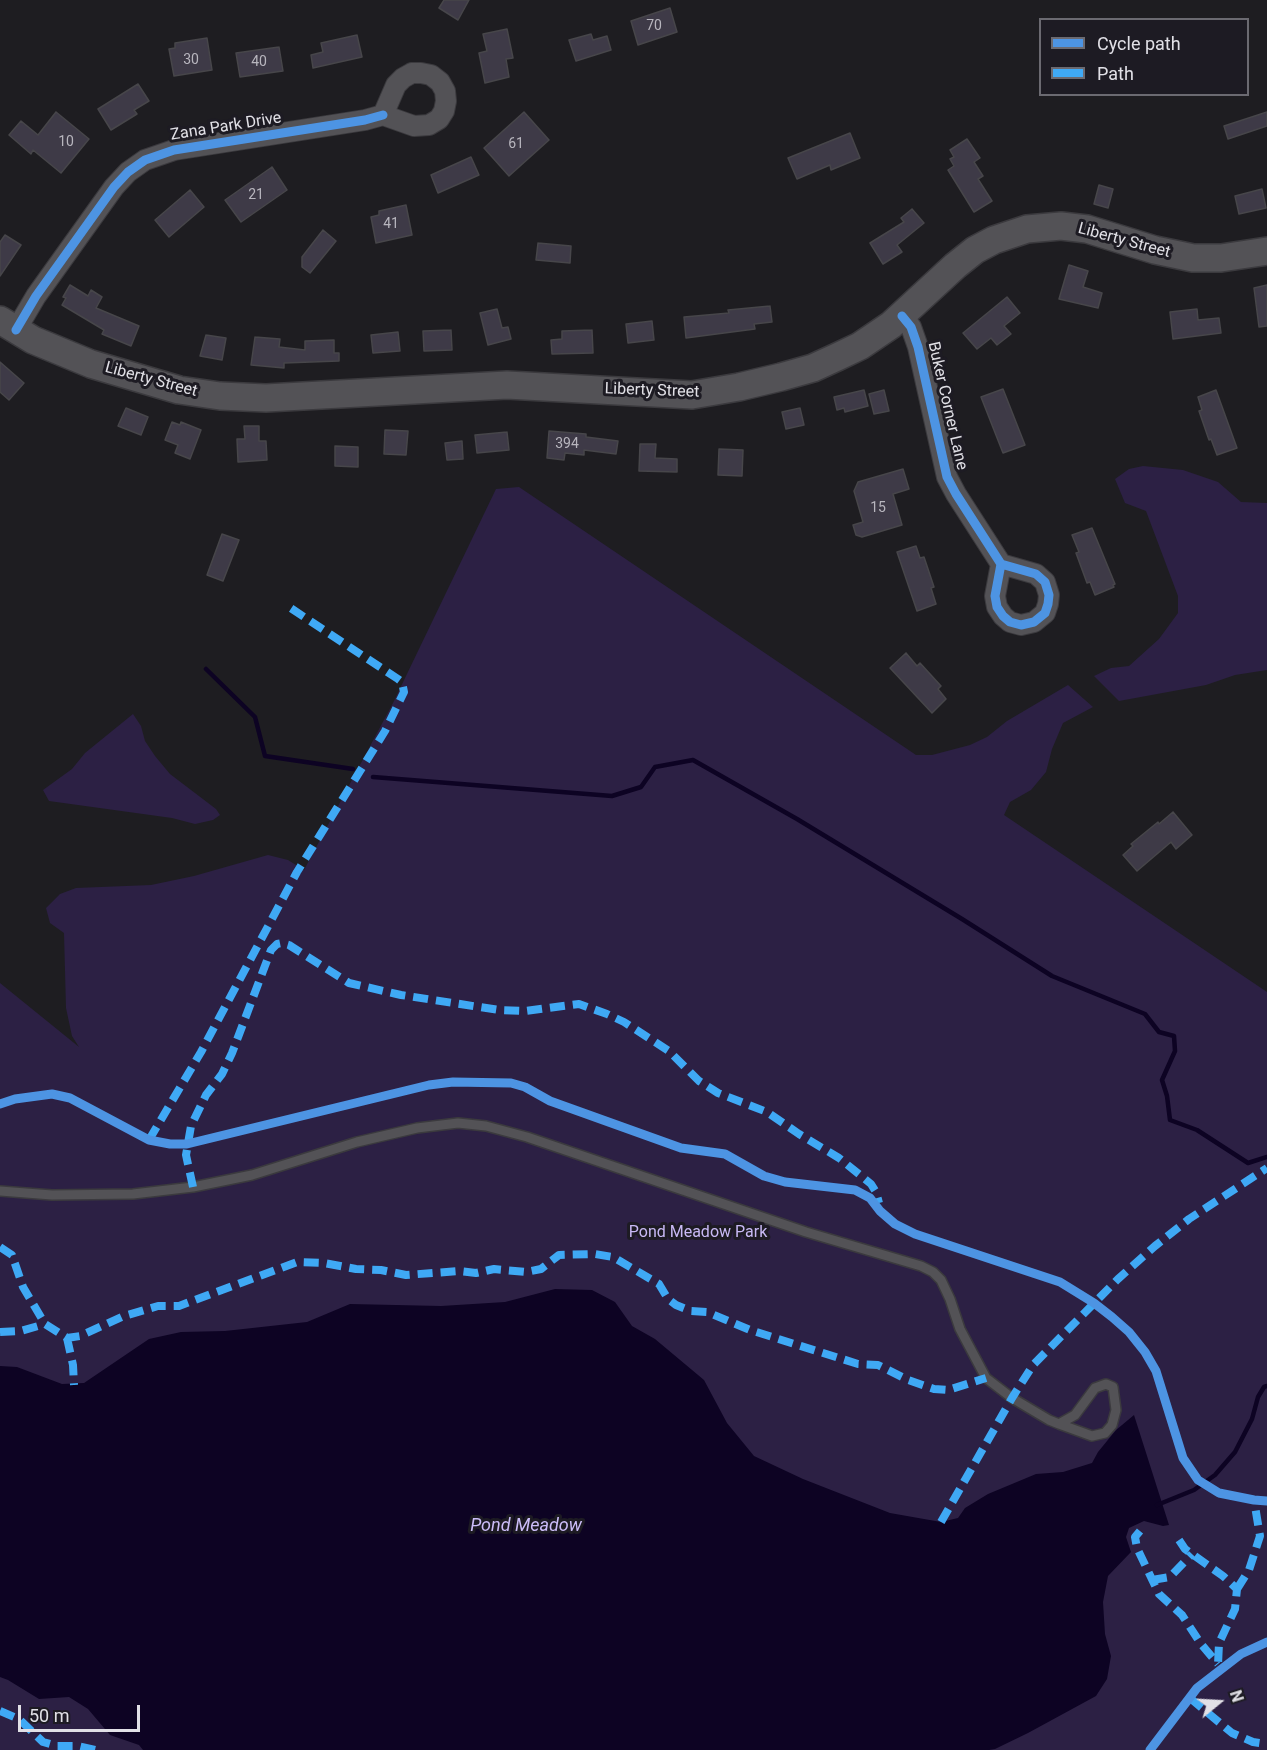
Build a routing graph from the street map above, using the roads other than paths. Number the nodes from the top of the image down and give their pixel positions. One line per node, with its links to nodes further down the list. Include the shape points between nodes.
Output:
1 (383, 115): 4 (street, Zana Park Drive, via 174,150 145,160 114,187 36,297)
2 (1267, 251): 3 (main road, Liberty Street, via 1193,258 1087,229 1050,225 1027,229 975,250)
3 (902, 316): 4 (main road, Liberty Street, via 860,346 813,368 739,387 678,395 507,385 274,397 220,396 179,390 90,364); 5 (street, Buker Corner Lane, via 918,347 947,477)
4 (8, 325)
5 (1001, 564)
6 (0, 1191): 7 (lane, via 133,1194 193,1186 252,1175 417,1128 458,1123 486,1126 933,1272 950,1299 960,1329 986,1378 1012,1398)
7 (1059, 1424): 7 (lane, via 1092,1436 1105,1433 1116,1410 1113,1387 1106,1384 1095,1388 1075,1415)

